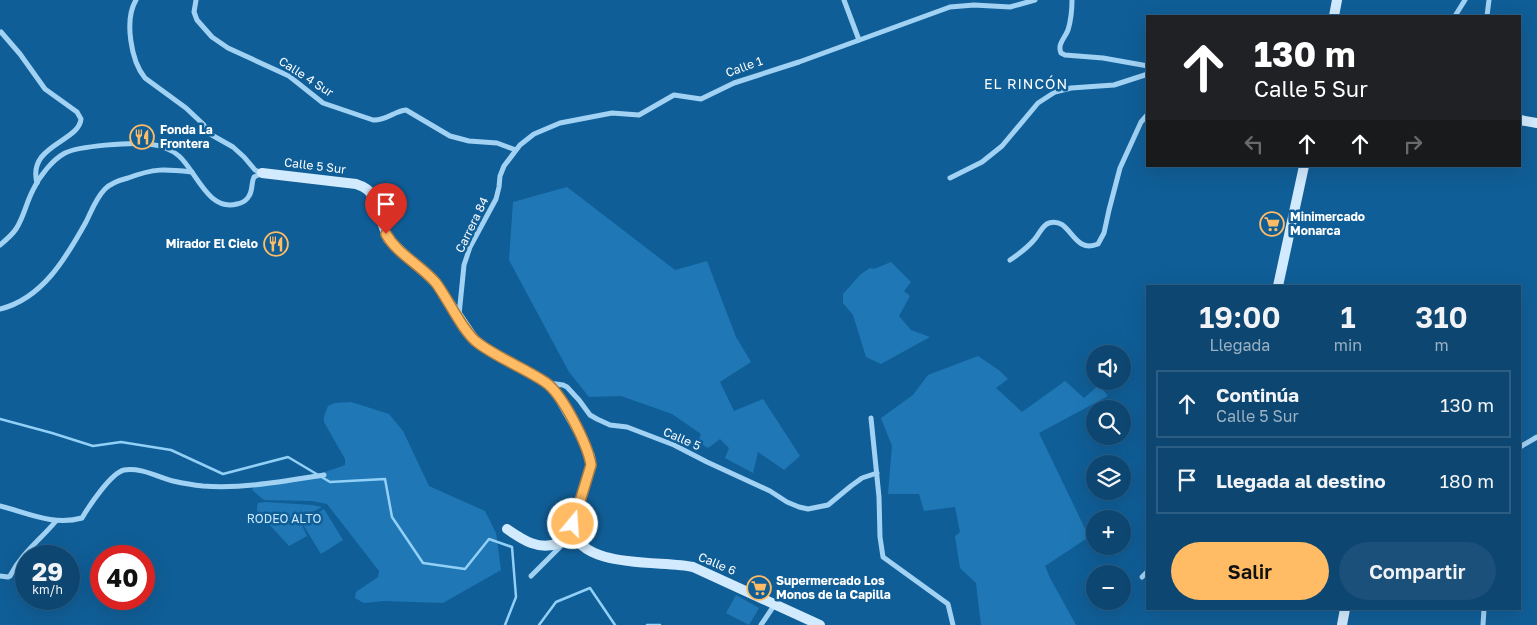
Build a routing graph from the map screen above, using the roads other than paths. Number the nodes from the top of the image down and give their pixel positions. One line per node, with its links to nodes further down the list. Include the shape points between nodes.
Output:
1 (136, 0): 24 (street, via 130,22 132,48 136,65 144,78 186,108 210,134 233,147)
2 (196, 0): 20 (street, Calle 4 Sur, via 194,12 197,20 217,40 245,57 289,76 323,103 380,120 406,110 450,136 496,143)
3 (844, 0): 14 (street)
4 (1035, 0): 9 (street, Calle 1, via 999,7)
5 (1072, 0): 15 (street, via 1068,30 1059,49 1061,53)
6 (1337, 0): 10 (street)
7 (1465, 0): 11 (street)
8 (1489, 0): 12 (street)
9 (973, 3): 14 (street, Calle 1, via 950,7)
10 (1334, 15)
11 (1456, 15)
12 (1487, 15)
13 (1, 32): 26 (street, via 45,89 80,116 78,127 52,147 36,166)
14 (859, 40): 20 (street, Calle 1, via 734,83 701,99 674,95 644,114 612,113 550,127 529,138)
15 (1146, 66)
16 (1146, 75): 25 (street, via 1114,85 1055,92 1038,104 1002,146 982,162)
17 (1146, 116): 28 (street, via 1120,168 1104,233 1098,244 1082,245 1061,224 1049,223 1027,248)
18 (1521, 120): 19 (street)
19 (1537, 123)
20 (516, 150): 23 (street, Calle 1)
21 (1304, 167): 29 (street)
22 (192, 172): 24 (street, via 212,198 229,205 248,198 252,180); 26 (street, via 180,157 167,148 118,144 64,154); 30 (street, via 152,170 107,187 49,278 30,296)
23 (501, 172): 31 (street, Carrera 84, via 496,200 465,260)
24 (262, 173): 31 (street, Calle 5 Sur, via 356,184 366,188 372,194 388,239 429,276)
25 (950, 178)
26 (37, 183): 27 (street, via 16,229)
27 (0, 245)
28 (1010, 260)
29 (1278, 285)
30 (0, 309)
31 (458, 318): 32 (street, Calle 5 Sur, via 478,343)
32 (546, 382): 36 (street, Calle 5, via 567,387 590,415 603,422 674,444 787,502 808,509 828,505 850,486); 41 (street, via 564,404 590,456 591,465)
33 (871, 418): 36 (street)
34 (1537, 437): 35 (street)
35 (1521, 447)
36 (877, 473): 51 (street, via 884,557 948,604)
37 (324, 475): 39 (street, via 266,484 203,486 123,470 90,504 82,518)
38 (0, 506): 39 (street)
39 (56, 521): 43 (street, via 25,552 10,576)
40 (507, 529): 41 (street, via 536,545 552,545)
41 (571, 537): 44 (street); 46 (street, Calle 6, via 591,550 618,560 693,567)
42 (1146, 573): 45 (street)
43 (0, 576)
44 (531, 576)
45 (1142, 577)
46 (775, 604): 49 (street); 50 (street, Calle 6)
47 (1345, 610): 52 (street)
48 (1484, 610): 53 (street)
49 (761, 625)
50 (820, 625)
51 (953, 625)
52 (1342, 625)
53 (1483, 625)

